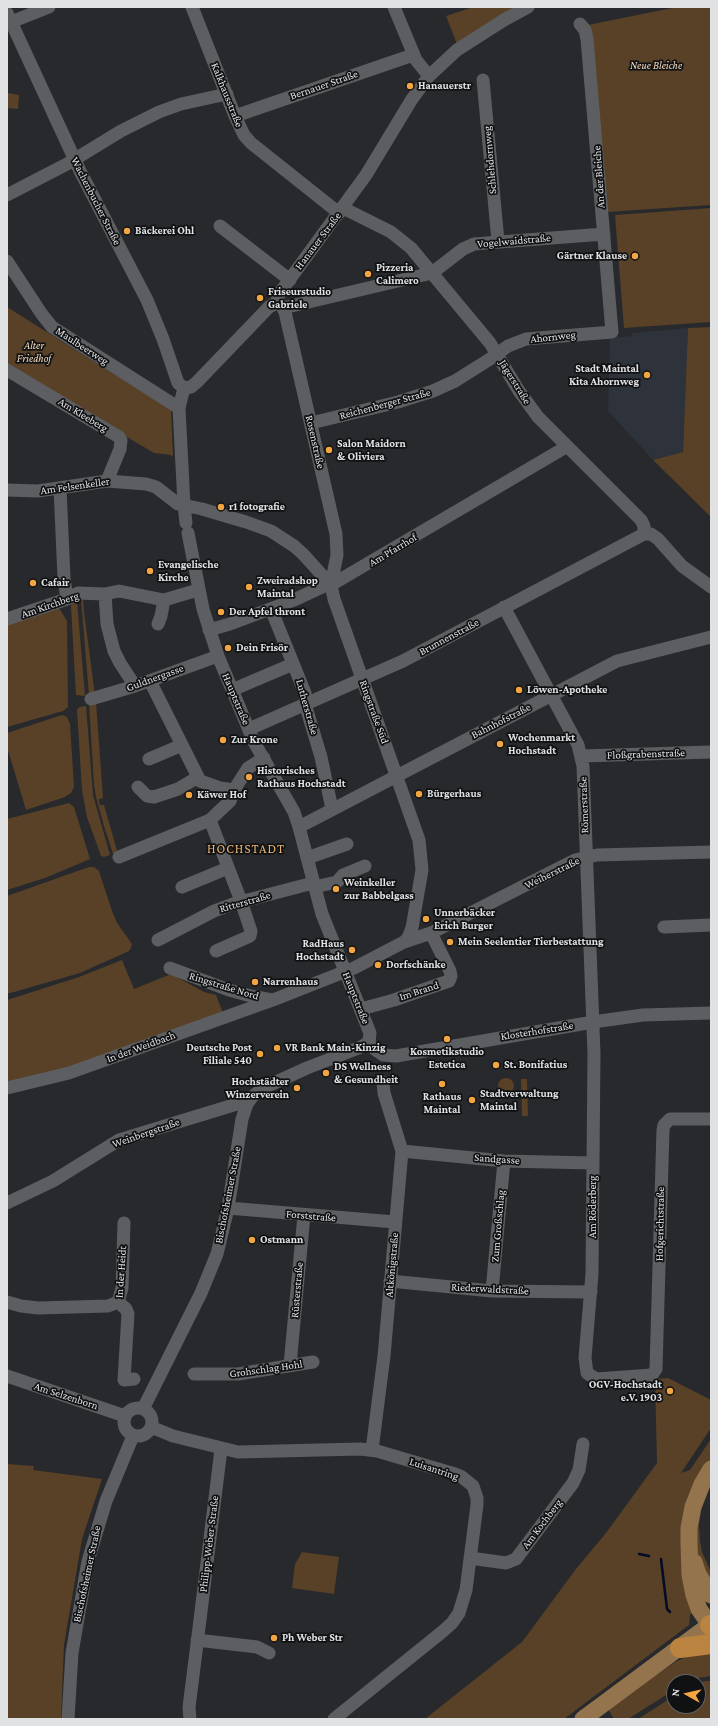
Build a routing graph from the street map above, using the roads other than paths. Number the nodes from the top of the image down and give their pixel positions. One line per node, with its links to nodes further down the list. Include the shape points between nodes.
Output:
1 (49, 7): 5 (street)
2 (192, 7): 10 (street, Kalkhausstraße)
3 (394, 7): 7 (street)
4 (528, 7): 8 (street, Hanauer Straße, via 457,50)
5 (9, 18): 12 (street, Wachenbucher Straße)
6 (580, 24): 16 (street, An der Bleiche, via 587,39)
7 (413, 55): 8 (street); 11 (street, Bernauer Straße)
8 (429, 76): 14 (street, Hanauer Straße, via 412,99 379,156)
9 (483, 80): 17 (street, Schlehdornweg)
10 (226, 94): 11 (street, Kalkhausstraße); 12 (street, via 180,104 159,112)
11 (234, 116): 14 (street, Kalkhausstraße, via 248,140)
12 (74, 159): 13 (street); 25 (street, Wachenbucher Straße, via 147,300 178,383)
13 (7, 195)
14 (341, 210): 19 (street, Kalkhausstraße, via 399,237); 20 (street, Hanauer Straße)
15 (220, 226): 20 (street)
16 (604, 234): 17 (street, Vogelwaidstraße); 22 (street, An der Bleiche)
17 (498, 241): 19 (street, Vogelwaidstraße, via 467,247)
18 (7, 261): 26 (street, Maulbeerweg, via 52,327)
19 (432, 273): 21 (street); 23 (street, Jägerstraße)
20 (290, 280): 21 (street, Hanauer Straße, via 279,294)
21 (280, 306): 25 (street, Hanauer Straße, via 269,307 197,382 191,387); 27 (street, Rosenstraße)
22 (612, 332): 23 (street, Ahornweg, via 531,338 508,346)
23 (497, 354): 27 (street, Reichenberger Straße, via 454,381 429,393); 28 (street, Jägerstraße, via 532,409)
24 (7, 370): 29 (street, Am Kleeberg, via 121,440 120,449)
25 (184, 388): 26 (street)
26 (179, 408): 32 (street)
27 (311, 424): 34 (street, Rosenstraße, via 337,541)
28 (566, 446): 33 (street, Jägerstraße, via 641,520); 34 (street, Am Pfarrhof)
29 (107, 480): 30 (street, Am Felsenkeller); 32 (street, Am Felsenkeller, via 152,485 174,502)
30 (60, 488): 31 (street, Am Felsenkeller, via 38,491); 38 (street)
31 (7, 490)
32 (184, 505): 34 (street, Ringstraße Süd, via 271,531 303,554); 36 (street, Hauptstraße)
33 (644, 534): 35 (street, via 651,534 658,539 682,566); 40 (street, Brunnenstraße)
34 (331, 585): 41 (street, Am Pfarrhof); 48 (street, Ringstraße Süd)
35 (711, 587)
36 (198, 590): 39 (street, Am Kirchberg); 44 (street, Hauptstraße)
37 (105, 594): 38 (street, Am Kirchberg, via 78,593); 39 (street, Am Kirchberg, via 119,591); 50 (street, via 107,624 112,646)
38 (67, 599): 42 (street, Am Kirchberg)
39 (164, 600): 43 (street)
40 (504, 607): 48 (street, Brunnenstraße, via 403,661); 52 (street, Römerstraße)
41 (271, 609): 44 (street, Am Pfarrhof); 47 (street, Lutherstraße)
42 (7, 619)
43 (158, 624)
44 (209, 630): 46 (street, Hauptstraße)
45 (711, 636): 52 (street, Bahnhofstraße, via 622,659)
46 (218, 656): 49 (street, Guldnergasse); 51 (street, Hauptstraße)
47 (293, 664): 51 (street); 54 (street, Lutherstraße, via 305,693)
48 (362, 679): 54 (street, Brunnenstraße); 61 (street, Ringstraße Süd)
49 (150, 680): 50 (street, Guldnergasse); 56 (street)
50 (135, 686): 53 (street, Guldnergasse)
51 (232, 690): 55 (street, Hauptstraße)
52 (551, 696): 58 (street, Römerstraße); 61 (street, Bahnhofstraße)
53 (91, 699)
54 (306, 703): 55 (street, Brunnenstraße); 65 (street, Lutherstraße)
55 (249, 729): 59 (street, Hauptstraße)
56 (182, 745): 60 (street); 62 (street)
57 (711, 752): 58 (street, Floßgrabenstraße)
58 (582, 756): 71 (street, Römerstraße)
59 (264, 758): 64 (street, via 248,768); 67 (street, Hauptstraße, via 287,798)
60 (149, 759)
61 (397, 775): 65 (street, Bahnhofstraße); 82 (street, Ringstraße Süd, via 419,840 422,870 412,928)
62 (198, 777): 63 (street, via 178,789 154,797 147,796); 64 (street, via 200,781)
63 (138, 787)
64 (234, 790): 66 (street, via 230,801)
65 (332, 810): 67 (street, Bahnhofstraße)
66 (210, 820): 70 (street); 74 (street)
67 (299, 826): 72 (street, Hauptstraße)
68 (347, 844): 72 (street)
69 (711, 852): 71 (street, Weiherstraße)
70 (119, 856)
71 (586, 857): 80 (street, Weiherstraße, via 575,860); 89 (street, Römerstraße)
72 (307, 858): 75 (street, Hauptstraße)
73 (366, 866): 75 (street, via 343,875 337,882)
74 (228, 868): 76 (street); 77 (street)
75 (314, 885): 77 (street, Ritterstraße); 85 (street, Hauptstraße, via 328,931)
76 (182, 886)
77 (241, 901): 81 (street, Ritterstraße, via 214,911); 83 (street, via 251,931 250,936)
78 (711, 925): 79 (street)
79 (664, 927)
80 (431, 933): 82 (street, Weiherstraße); 87 (street, Im Brand, via 450,971 451,979 446,983)
81 (158, 940)
82 (404, 942): 85 (street)
83 (216, 951)
84 (170, 968): 86 (street, Ringstraße Nord, via 229,990)
85 (346, 971): 86 (street, Ringstraße Nord); 87 (street, Hauptstraße)
86 (273, 1000): 92 (street, In der Weidbach, via 69,1073)
87 (361, 1009): 90 (street, Hauptstraße, via 370,1033)
88 (711, 1013): 89 (street, Klosterhofstraße, via 659,1014)
89 (593, 1022): 90 (street, Klosterhofstraße, via 396,1056 383,1055); 97 (street, Am Röderberg)
90 (365, 1045): 93 (street, Bischofsheimer Straße, via 278,1080 263,1088)
91 (383, 1082): 95 (street, Altkönigstraße)
92 (7, 1088)
93 (250, 1100): 98 (street, Weinbergstraße, via 119,1140 53,1181); 99 (street, Bischofsheimer Straße, via 242,1119)
94 (711, 1119): 113 (street, Hofgerichtstraße, via 670,1119 664,1125 655,1373)
95 (402, 1151): 96 (street, Sandgasse); 102 (street, Altkönigstraße)
96 (504, 1161): 97 (street, Sandgasse); 104 (street, Zum Großschlag)
97 (593, 1163): 105 (street, Am Röderberg)
98 (7, 1203)
99 (228, 1208): 100 (street, Forststraße); 114 (street, Bischofsheimer Straße, via 217,1254 208,1278)
100 (304, 1215): 102 (street, Forststraße); 109 (street, Rüsterstraße)
101 (124, 1222): 107 (street, In der Heidt, via 122,1288)
102 (395, 1222): 103 (street, Altkönigstraße)
103 (390, 1281): 104 (street, Riederwaldstraße); 120 (street, Altkönigstraße)
104 (492, 1291): 105 (street, Riederwaldstraße)
105 (591, 1292): 113 (street, Am Röderberg, via 586,1369 590,1376)
106 (7, 1302): 107 (street, via 38,1308 108,1306)
107 (118, 1302): 112 (street, In der Heidt, via 128,1314 124,1380)
108 (313, 1362): 109 (street, Grohschlag Hohl)
109 (290, 1366): 110 (street, Grohschlag Hohl, via 238,1374)
110 (194, 1374)
111 (7, 1376): 115 (street, Am Selzenborn)
112 (134, 1378)
113 (604, 1380)
114 (142, 1409): 115 (street, via 132,1409); 116 (street, via 151,1418)
115 (125, 1416): 117 (street, via 124,1425)
116 (151, 1427): 117 (street, via 142,1436); 119 (street, Luisantring)
117 (133, 1436): 129 (street, Bischofsheimer Straße, via 106,1501 88,1561 72,1653)
118 (583, 1444): 123 (street, Am Kochberg, via 579,1470 573,1483 516,1559 506,1563)
119 (221, 1449): 120 (street, Luisantring, via 238,1452); 126 (street, Philipp-Weber-Straße)
120 (372, 1450): 123 (street, Luisantring, via 455,1474 473,1486 478,1498)
121 (711, 1470): 122 (main road, via 693,1507)
122 (690, 1550): 124 (main road); 125 (main road, via 690,1575 694,1595)
123 (470, 1558): 131 (street, Luisantring, via 465,1598 452,1623)
124 (709, 1588)
125 (711, 1630): 127 (highway)
126 (197, 1640): 128 (street, via 257,1647); 130 (street, Philipp-Weber-Straße, via 189,1707)
127 (680, 1648): 132 (main road)
128 (268, 1653)
129 (68, 1719)
130 (190, 1719)
131 (334, 1719)
132 (583, 1719)

